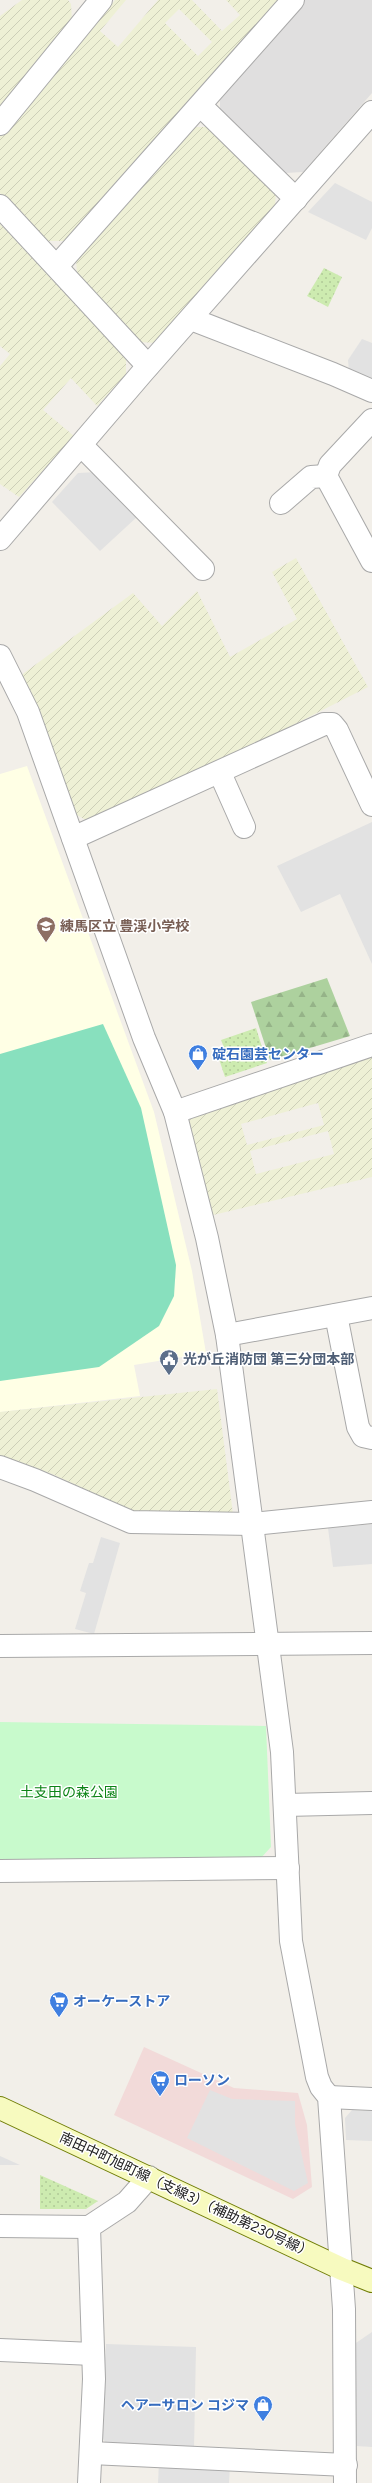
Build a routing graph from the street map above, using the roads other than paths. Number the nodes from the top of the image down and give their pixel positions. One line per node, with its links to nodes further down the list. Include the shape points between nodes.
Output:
1 (293, 0): 3 (street)
2 (92, 4): 5 (street)
3 (201, 106): 6 (street); 8 (street)
4 (372, 112): 6 (street)
5 (0, 124)
6 (296, 199): 9 (street)
7 (0, 206): 8 (street)
8 (56, 266): 10 (street)
9 (191, 319): 10 (street); 11 (street)
10 (148, 366): 13 (street)
11 (372, 391)
12 (372, 420): 14 (street, via 330,465)
13 (81, 445): 16 (street); 18 (street)
14 (326, 476): 15 (street, via 311,477); 17 (street)
15 (281, 503)
16 (0, 539)
17 (372, 561)
18 (203, 569)
19 (0, 656): 23 (street, via 28,712)
20 (220, 773): 21 (street, via 324,724 332,724); 22 (street); 23 (street)
21 (372, 805)
22 (244, 827)
23 (73, 838): 25 (street, via 144,1038)
24 (372, 1045): 25 (street)
25 (175, 1112): 28 (street, via 207,1238)
26 (372, 1308): 27 (street)
27 (336, 1315): 28 (street); 29 (street, via 358,1427 363,1436)
28 (227, 1335): 32 (street)
29 (372, 1438)
30 (1, 1472): 32 (street, via 131,1522)
31 (372, 1512): 32 (street)
32 (253, 1524): 34 (street)
33 (372, 1643): 34 (street)
34 (269, 1644): 35 (street); 37 (street, via 282,1752)
35 (0, 1646)
36 (372, 1802): 37 (street)
37 (285, 1806): 38 (street)
38 (288, 1868): 39 (street); 40 (street, via 291,1941 317,2076)
39 (0, 1871)
40 (329, 2097): 41 (street); 46 (street, via 337,2230)
41 (372, 2099)
42 (0, 2108): 43 (main road, 南田中町旭町線（支線3）（補助第230号線）)
43 (149, 2177): 45 (street, via 127,2202); 46 (main road, 南田中町旭町線（支線3）（補助第230号線）)
44 (0, 2226): 45 (street)
45 (89, 2227): 49 (street)
46 (342, 2269): 47 (main road, 南田中町旭町線（支線3）（補助第230号線）); 51 (street)
47 (372, 2281)
48 (0, 2350): 49 (street)
49 (93, 2354): 50 (street)
50 (91, 2453): 51 (street); 52 (street)
51 (346, 2474)
52 (89, 2483)

